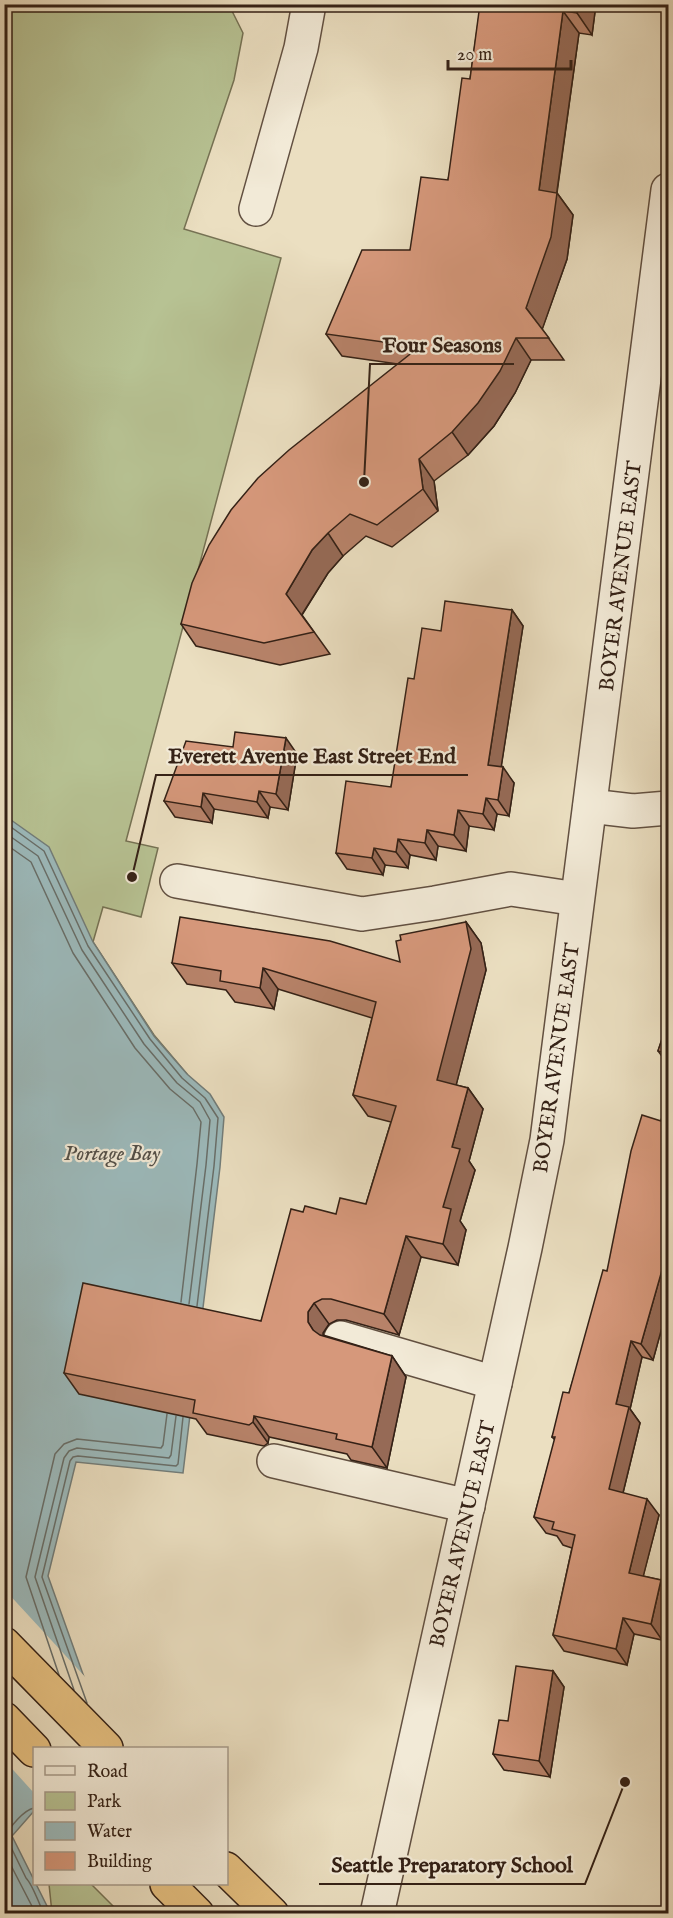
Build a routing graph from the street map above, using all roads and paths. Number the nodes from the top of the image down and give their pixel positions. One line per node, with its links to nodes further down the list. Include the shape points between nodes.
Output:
1 (309, 4): 3 (street, via 301,48)
2 (669, 190): 4 (street, BOYER AVENUE EAST)
3 (256, 209)
4 (667, 222): 5 (street, BOYER AVENUE EAST)
5 (590, 806): 6 (street, via 633,811); 8 (street, BOYER AVENUE EAST)
6 (669, 808)
7 (177, 881): 8 (street, via 362,914 511,889)
8 (577, 899): 10 (street, BOYER AVENUE EAST, via 547,1140)
9 (341, 1338): 10 (street)
10 (495, 1383): 12 (street, BOYER AVENUE EAST)
11 (274, 1461): 12 (street)
12 (468, 1506): 21 (street, BOYER AVENUE EAST)
13 (4, 1644): 15 (highway)
14 (4, 1719): 16 (highway)
15 (104, 1747)
16 (33, 1749)
17 (228, 1871): 20 (highway)
18 (168, 1885): 19 (highway)
19 (197, 1914)
20 (272, 1914)
21 (377, 1914)

